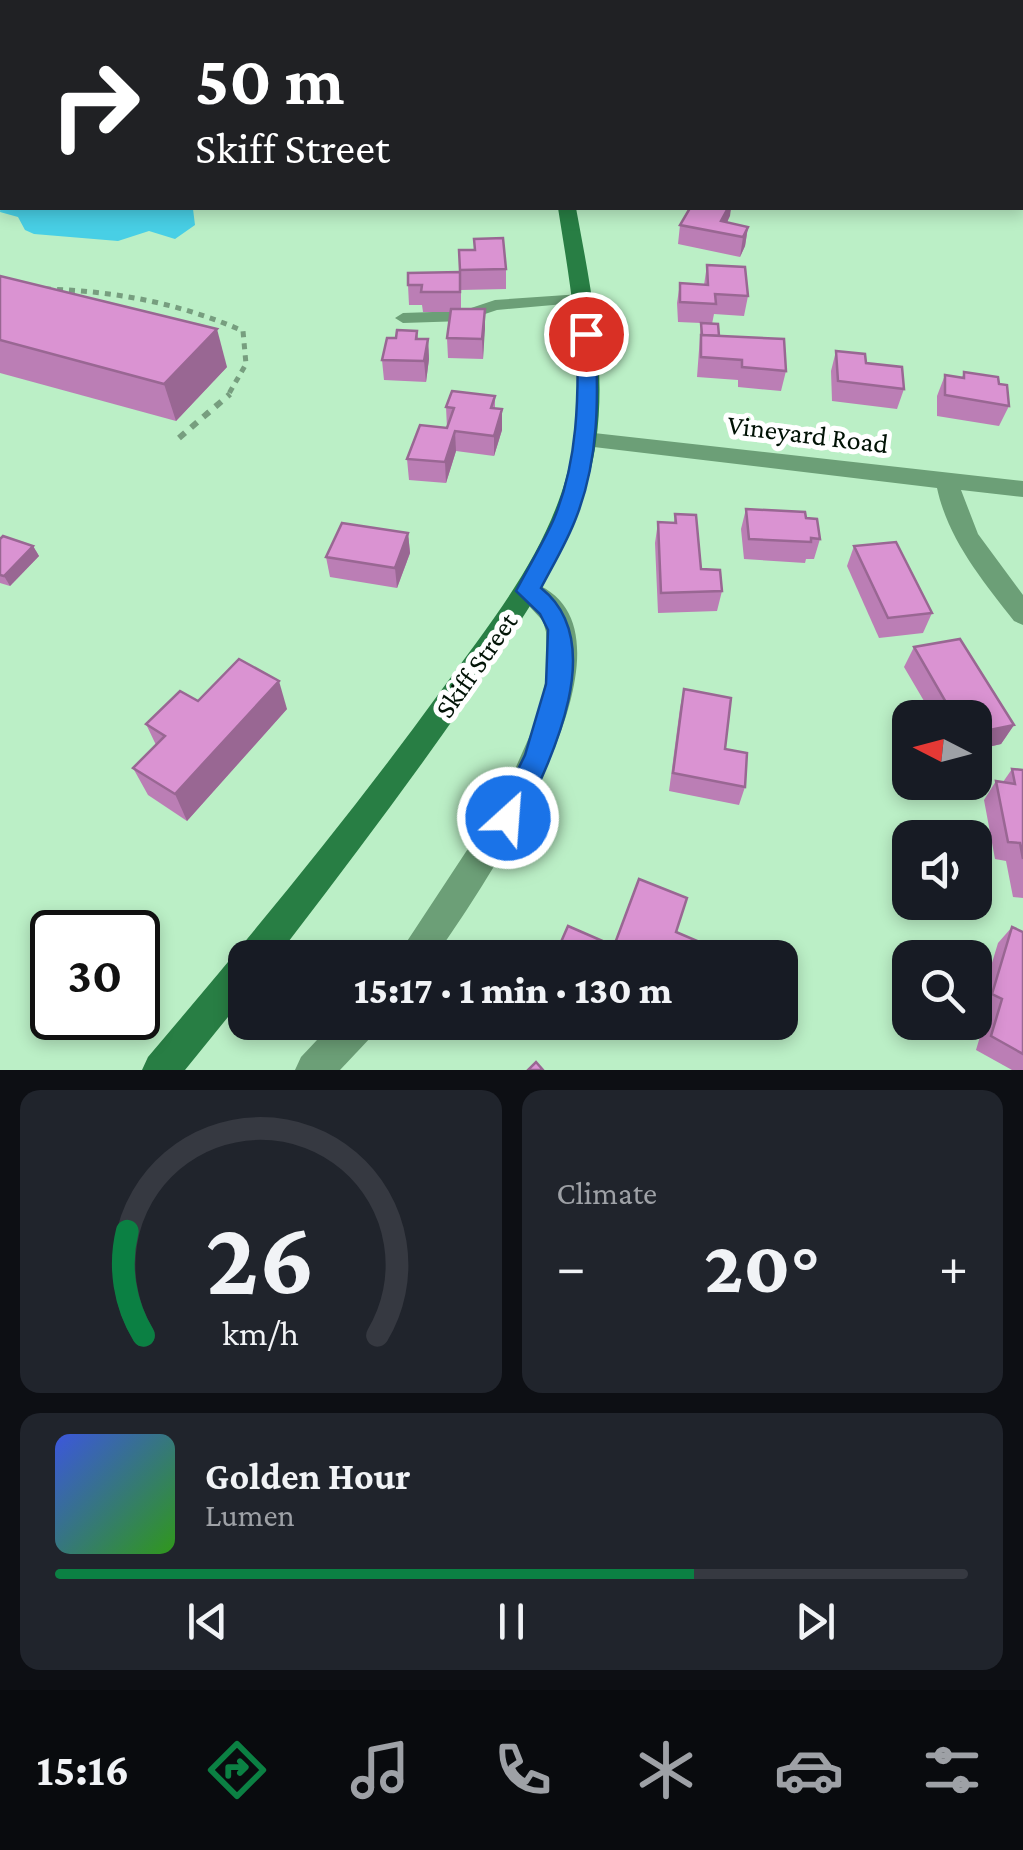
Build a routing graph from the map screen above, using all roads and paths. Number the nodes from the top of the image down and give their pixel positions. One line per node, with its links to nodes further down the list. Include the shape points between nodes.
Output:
1 (567, 210): 3 (main road, Skiff Street)
2 (40, 288): 5 (path, via 134,295 243,331 251,350 243,378)
3 (581, 299): 4 (lane); 6 (main road, Skiff Street)
4 (403, 318)
5 (179, 438)
6 (586, 440): 7 (street, Vineyard Road); 9 (main road, Skiff Street, via 564,520)
7 (947, 480): 8 (street, Vineyard Road); 10 (street, via 967,539)
8 (1023, 488)
9 (528, 591): 11 (main road, Skiff Street); 12 (street, via 548,607 560,630 558,684 539,756 508,818)
10 (1023, 614)
11 (268, 940)
12 (425, 940)
13 (228, 988): 15 (main road)
14 (343, 1040): 16 (street)
15 (160, 1070)
16 (314, 1070)

